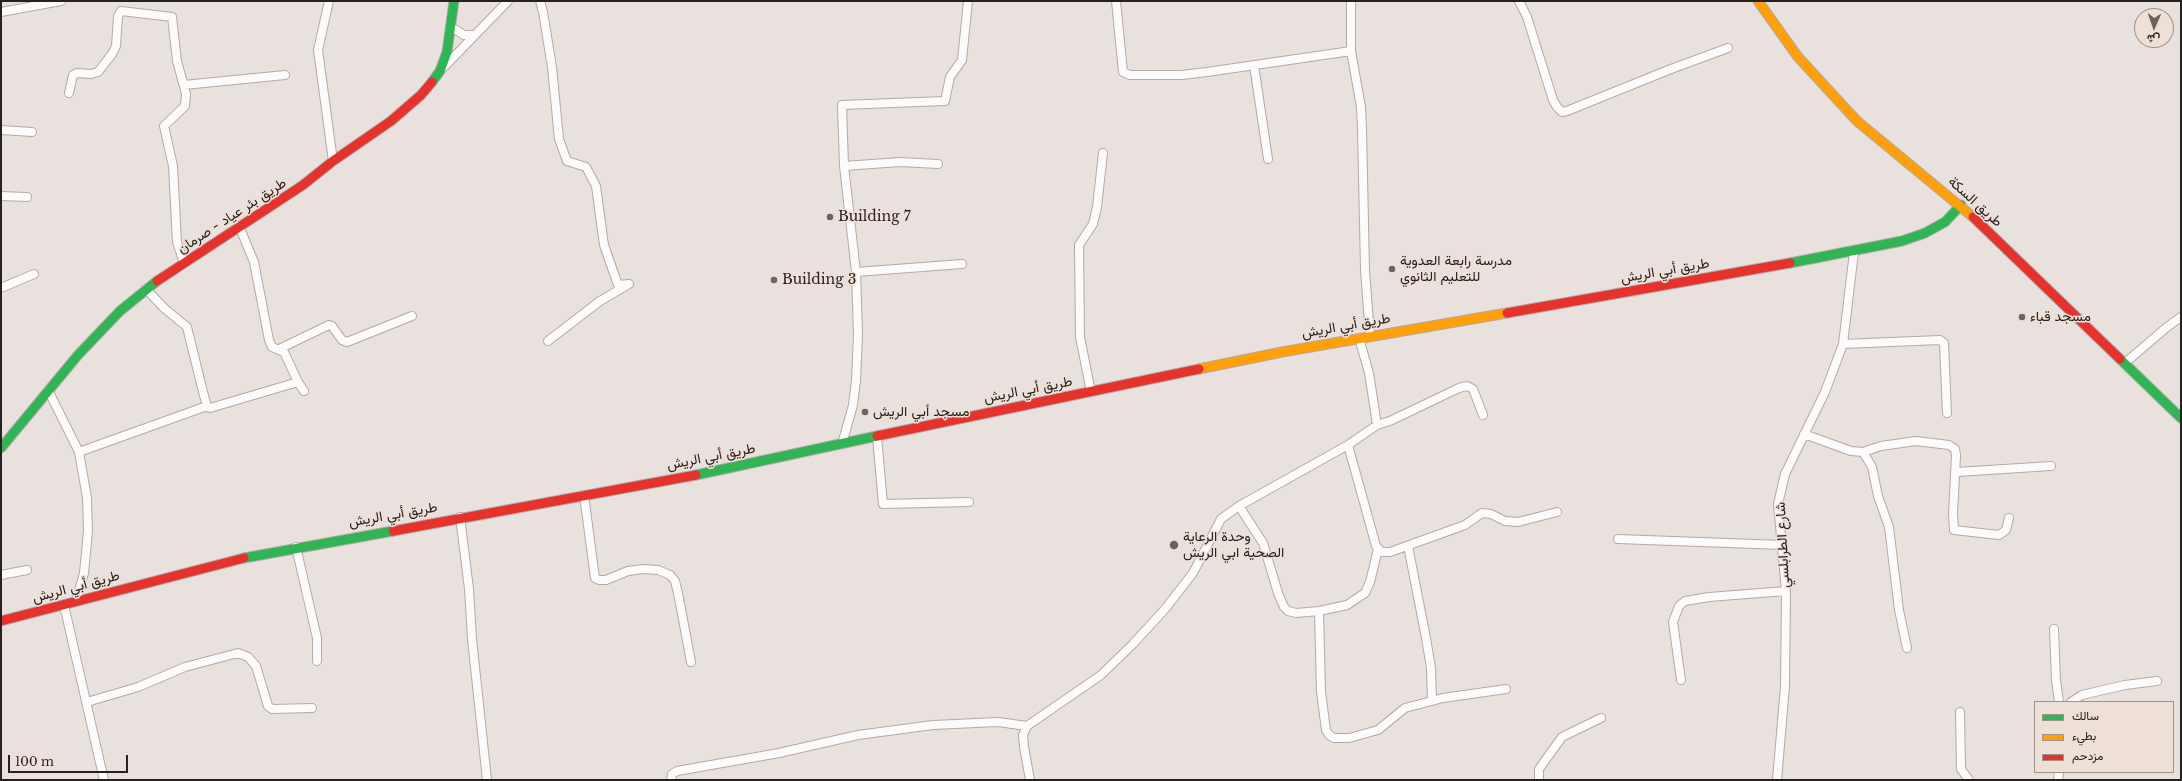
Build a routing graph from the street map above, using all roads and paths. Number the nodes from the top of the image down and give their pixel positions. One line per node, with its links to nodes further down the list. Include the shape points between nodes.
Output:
1 (61, 1): 11 (street)
2 (329, 1): 25 (street, via 318,50)
3 (454, 1): 12 (main road, طريق بئر عياد - صرمان)
4 (508, 1): 13 (street)
5 (540, 1): 43 (street, via 552,67 559,139 566,161 586,167 596,186 604,245 618,285 629,284 600,301)
6 (968, 1): 27 (street, via 962,60 950,77 944,101 842,105)
7 (1116, 1): 16 (street, via 1123,72 1130,75 1182,75)
8 (1351, 1): 15 (street)
9 (1519, 1): 14 (street, via 1527,17 1553,100 1562,112)
10 (1758, 1): 30 (main road, طريق السكة, via 1798,57 1857,120 1904,161)
11 (1, 11)
12 (451, 27): 13 (street, via 464,35); 17 (main road, طريق بئر عياد - صرمان, via 447,52)
13 (475, 35): 17 (street)
14 (1728, 48)
15 (1351, 51): 16 (street); 41 (street, via 1362,121 1365,270)
16 (1254, 65): 24 (street)
17 (440, 72): 25 (main road, طريق بئر عياد - صرمان, via 421,95 391,121)
18 (285, 75): 19 (street)
19 (184, 85): 20 (street, via 177,61 172,17 121,10 118,16 116,46 112,54 98,72 73,75); 33 (street, via 185,106 164,126 173,166 177,242)
20 (69, 93)
21 (1, 130): 22 (street)
22 (32, 132)
23 (1103, 153): 50 (street, via 1093,224 1079,245 1080,337)
24 (1268, 159)
25 (334, 161): 31 (main road, طريق بئر عياد - صرمان, via 304,185)
26 (938, 164): 27 (street, via 900,162)
27 (844, 166): 35 (street)
28 (1, 196): 29 (street)
29 (27, 197)
30 (1961, 205): 32 (main road, طريق أبي الريش, via 1945,222 1925,233); 46 (main road, طريق السكة)
31 (239, 226): 33 (main road, طريق بئر عياد - صرمان); 45 (street, via 254,262 269,340 272,347)
32 (1854, 252): 41 (main road, طريق أبي الريش); 44 (street, شارع الطرابلسي)
33 (184, 263): 38 (main road, طريق بئر عياد - صرمان)
34 (962, 264): 35 (street)
35 (856, 272): 58 (street, via 856,381 853,405)
36 (34, 274): 37 (street)
37 (1, 288)
38 (146, 289): 48 (main road, طريق بئر عياد - صرمان, via 95,337); 51 (street, via 187,327)
39 (412, 316): 45 (street, via 347,342 329,325)
40 (2181, 317): 46 (street)
41 (1370, 336): 42 (main road, طريق أبي الريش)
42 (1359, 338): 50 (main road, طريق أبي الريش); 55 (street, via 1369,373)
43 (548, 341)
44 (1843, 344): 52 (street, via 1940,340 1944,342); 56 (street, شارع الطرابلسي, via 1825,392)
45 (279, 349): 47 (street, via 284,352)
46 (2125, 363): 54 (main road, طريق السكة)
47 (298, 382): 49 (street); 51 (street, via 215,407)
48 (48, 390): 59 (main road, طريق بئر عياد - صرمان); 61 (street)
49 (304, 391)
50 (1091, 392): 57 (main road, طريق أبي الريش)
51 (207, 406): 61 (street)
52 (1947, 413)
53 (1483, 415): 55 (street, via 1473,389 1467,386)
54 (2181, 418)
55 (1377, 425): 60 (street)
56 (1804, 434): 62 (street, via 1850,451); 72 (street, شارع الطرابلسي, via 1785,474 1778,504)
57 (877, 437): 58 (main road, طريق أبي الريش); 66 (street, via 883,504)
58 (842, 444): 65 (main road, طريق أبي الريش, via 696,475)
59 (2, 445)
60 (1348, 445): 67 (street); 75 (street)
61 (79, 452): 79 (street, via 88,511 84,573)
62 (1863, 452): 64 (street, via 1881,446 1916,441 1950,445 1955,450); 84 (street, via 1876,479 1878,496 1889,528 1899,610)
63 (2051, 466): 64 (street)
64 (1957, 472): 70 (street, via 1954,530 1999,535 2006,530)
65 (584, 495): 69 (main road, طريق أبي الريش); 86 (street, via 595,578 606,580 628,571 643,569 658,570 670,575 678,593)
66 (969, 502)
67 (1238, 506): 81 (street, via 1263,543 1284,607 1296,613); 97 (street, via 1221,519 1193,573 1133,644 1101,675)
68 (1557, 512): 73 (street, via 1518,522 1505,521 1491,514 1482,513 1465,525)
69 (460, 517): 74 (main road, طريق أبي الريش); 99 (street)
70 (2009, 518)
71 (1618, 539): 72 (street)
72 (1783, 545): 78 (street, شارع الطرابلسي)
73 (1408, 546): 75 (street, via 1390,552); 90 (street, via 1431,668)
74 (296, 547): 79 (main road, طريق أبي الريش, via 238,559); 85 (street, via 318,638)
75 (1378, 550): 81 (street, via 1365,593 1347,605)
76 (27, 570): 77 (street)
77 (1, 575)
78 (1786, 592): 87 (street, via 1685,601 1679,606 1673,622); 103 (street, شارع الطرابلسي, via 1785,686)
79 (76, 601): 80 (main road, طريق أبي الريش)
80 (64, 605): 82 (main road, طريق أبي الريش); 93 (street)
81 (1319, 611): 90 (street, via 1321,692 1326,730 1329,735 1341,738 1378,730 1406,708)
82 (1, 621)
83 (2054, 629): 91 (street, via 2056,680)
84 (1907, 648)
85 (317, 661)
86 (691, 662)
87 (1680, 680)
88 (2157, 681): 92 (street, via 2124,685 2082,695)
89 (1506, 689): 90 (street)
90 (1432, 701)
91 (2060, 701)
92 (2073, 701)
93 (87, 702): 94 (street, via 138,687 185,667 238,653 248,657 256,666 268,706 272,709); 98 (street)
94 (312, 708)
95 (1960, 712): 104 (street, via 1961,769)
96 (1601, 718): 102 (street, via 1562,737 1539,769)
97 (1027, 726): 100 (street, via 998,722 933,725 858,735 779,753 677,771 672,774); 101 (street, via 1024,741)
98 (104, 780)
99 (487, 780)
100 (671, 780)
101 (1030, 780)
102 (1539, 780)
103 (1777, 780)
104 (1969, 780)

